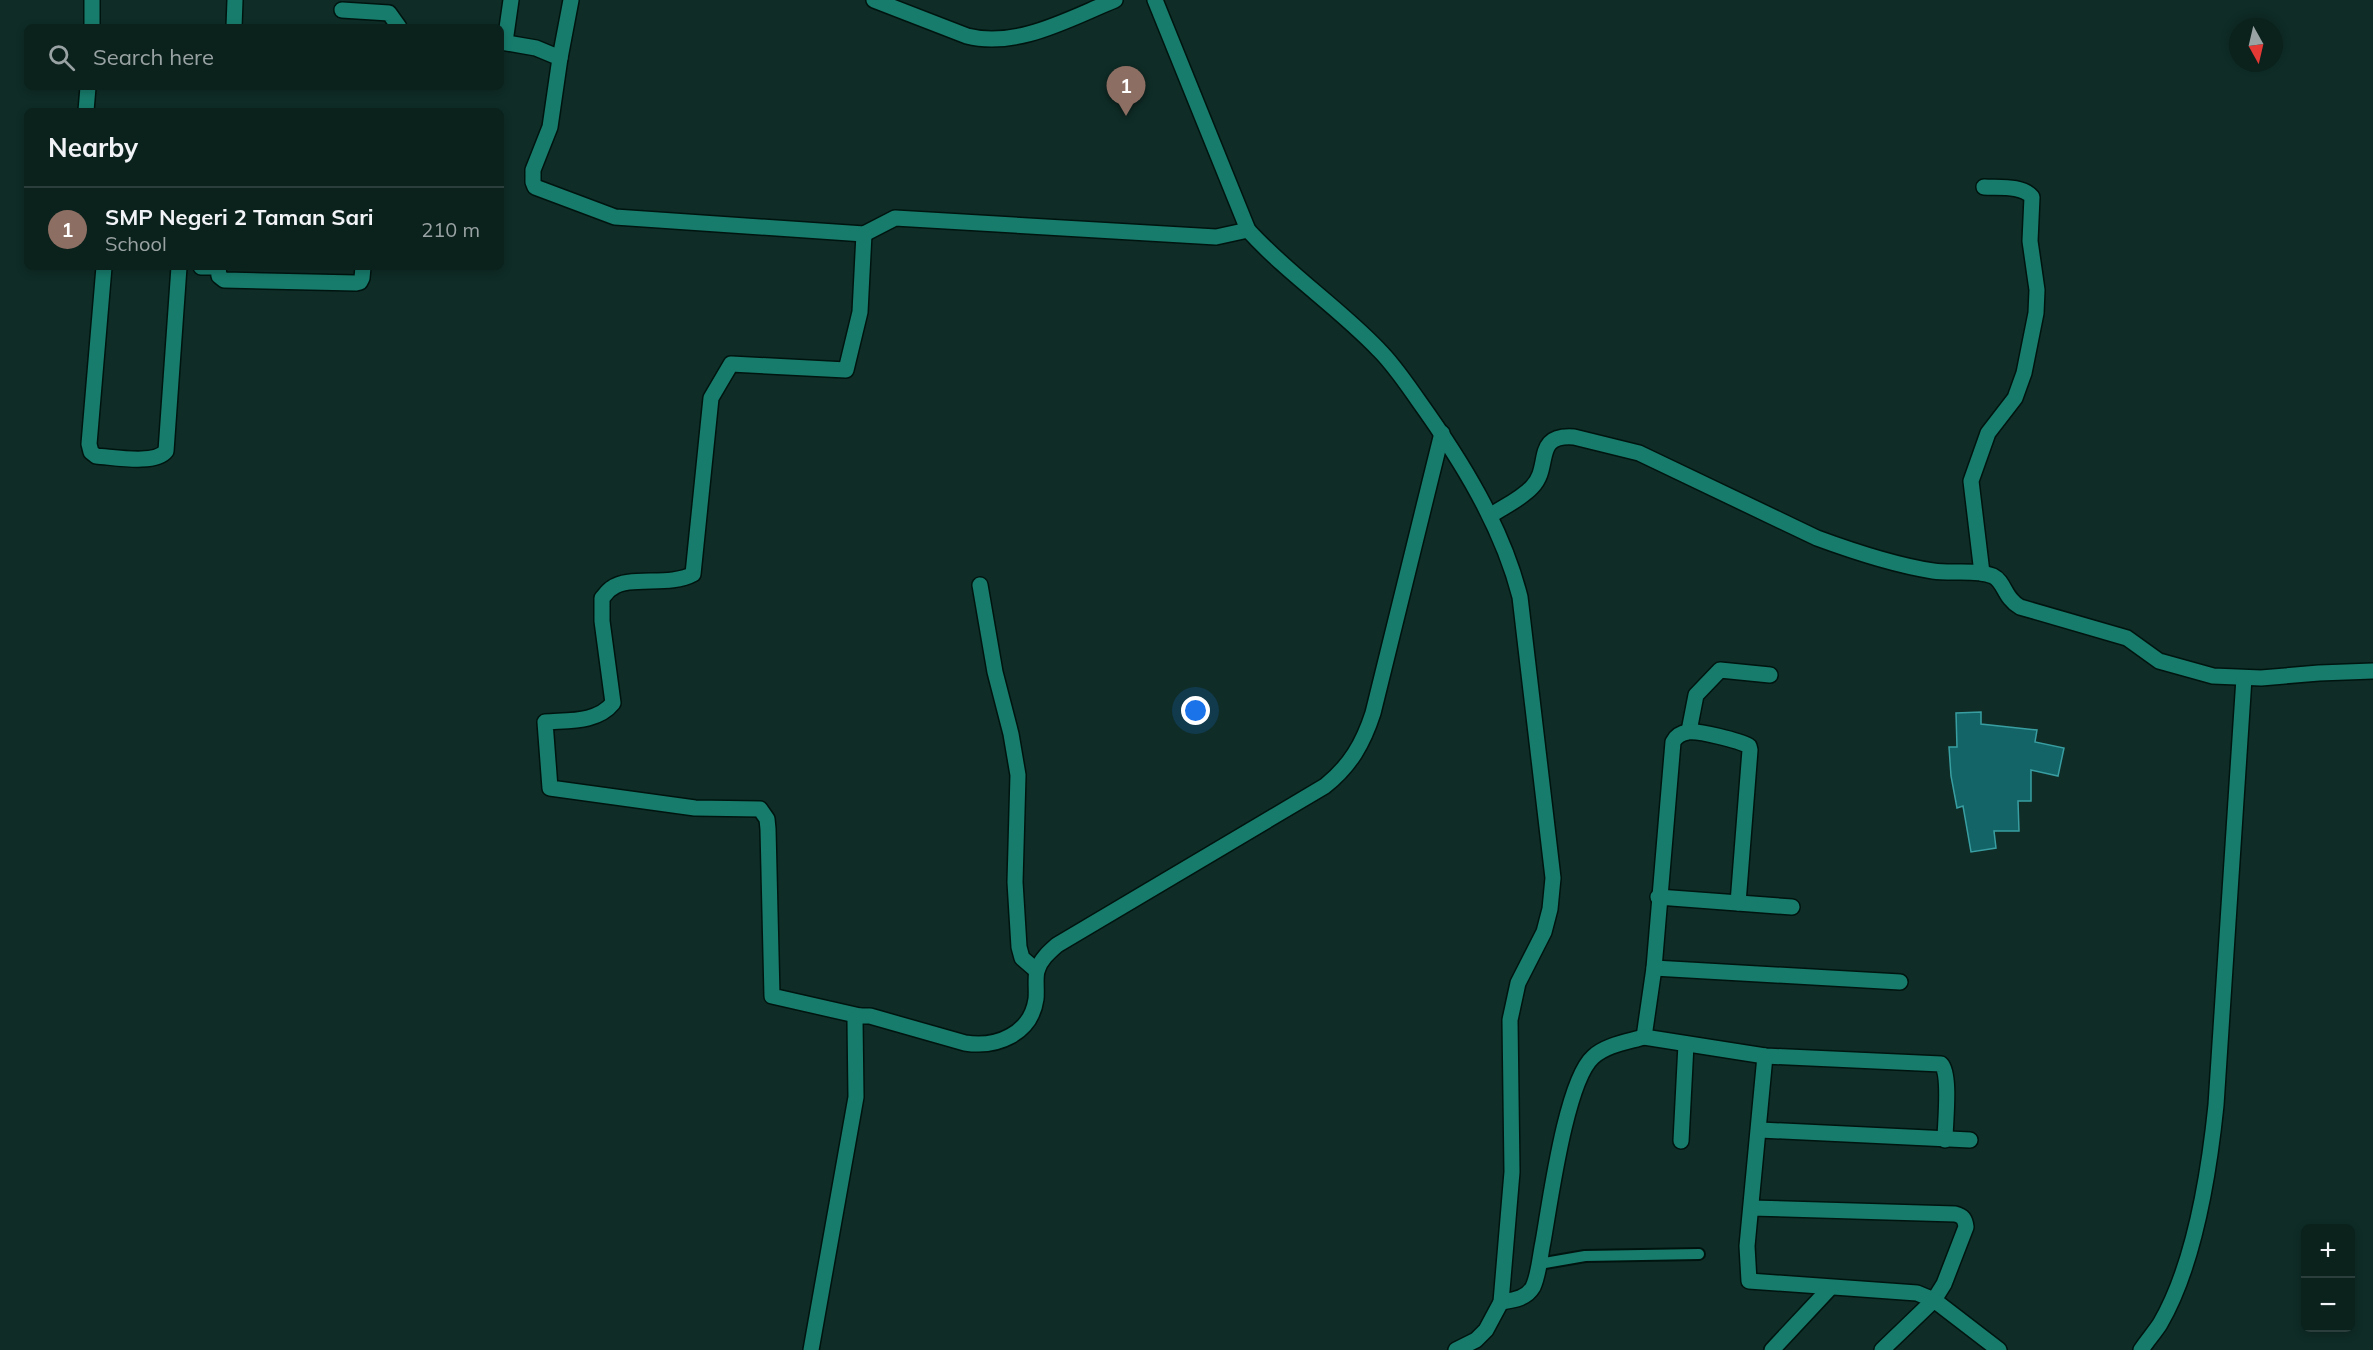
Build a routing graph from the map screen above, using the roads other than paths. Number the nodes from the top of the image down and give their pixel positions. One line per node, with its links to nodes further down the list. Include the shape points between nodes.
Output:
1 (92, 0): 9 (street)
2 (235, 0): 10 (street)
3 (511, 0): 12 (street)
4 (571, 0): 14 (street)
5 (874, 0): 6 (street, via 983,40 1022,35)
6 (1115, 0)
7 (1155, 0): 18 (street)
8 (342, 10): 11 (street, via 389,13)
9 (92, 24)
10 (234, 24)
11 (397, 24)
12 (504, 37)
13 (504, 42): 14 (street, via 536,48)
14 (560, 58): 19 (street, via 552,120 533,170 533,182 541,190 615,217)
15 (88, 90): 16 (street)
16 (86, 108)
17 (1984, 187): 26 (street, via 2013,188 2032,197 2030,241 2037,290 2025,373 2015,398 1988,433 1971,481)
18 (1248, 230): 19 (street, via 1216,237 895,218); 24 (street, via 1273,258 1381,351)
19 (864, 234): 38 (street, via 860,312 846,370 732,364 711,398 693,574 682,580 614,586 602,598 613,703 605,713 587,719 545,722 550,788 695,807 760,809 768,829 772,996)
20 (104, 270): 21 (street, via 91,452 96,456 151,459 166,451)
21 (179, 270)
22 (218, 270): 23 (street, via 224,280 356,283 360,282)
23 (363, 270)
24 (1442, 433): 25 (street); 36 (street, via 1373,713 1356,754 1325,786 1057,945)
25 (1490, 516): 26 (street, via 1533,487 1551,441 1574,437 1639,453 1839,546 1926,570); 51 (street, via 1514,571 1520,597 1553,878 1544,932 1518,983 1510,1020 1512,1172)
26 (1982, 573): 30 (street, via 1998,579 2019,607 2127,638 2150,656 2172,666 2213,676)
27 (980, 585): 36 (street, via 1018,775 1015,882 1019,948 1022,958)
28 (2373, 671): 30 (street)
29 (1770, 675): 31 (street, via 1720,670 1696,695)
30 (2244, 678): 57 (street, via 2211,1154 2202,1202 2174,1294 2160,1324)
31 (1689, 731): 32 (street, via 1673,742); 33 (street, via 1749,746)
32 (1658, 897): 33 (street); 35 (street)
33 (1738, 903): 34 (street)
34 (1792, 907)
35 (1654, 968): 37 (street); 39 (street)
36 (1037, 971): 38 (street, via 1035,1002 1024,1026 998,1042 965,1043)
37 (1900, 982)
38 (860, 1016): 53 (street, via 855,1023 856,1097)
39 (1644, 1038): 40 (street); 48 (street, via 1606,1048 1591,1058 1577,1085 1565,1126)
40 (1686, 1044): 41 (street); 45 (street)
41 (1765, 1056): 42 (street); 43 (street, via 1941,1064 1946,1079)
42 (1760, 1130): 43 (street); 46 (street)
43 (1945, 1140): 44 (street)
44 (1970, 1140)
45 (1681, 1141)
46 (1751, 1208): 49 (street, via 1749,1281); 50 (street, via 1961,1215 1966,1227)
47 (1699, 1254): 48 (lane, via 1586,1256)
48 (1539, 1264): 51 (street, via 1532,1288 1524,1297)
49 (1830, 1288): 50 (street, via 1917,1293); 55 (street)
50 (1934, 1300): 52 (street); 56 (street)
51 (1501, 1302): 54 (street, via 1486,1330)
52 (1992, 1348)
53 (811, 1350)
54 (1456, 1350)
55 (1772, 1350)
56 (1882, 1350)
57 (2141, 1350)

